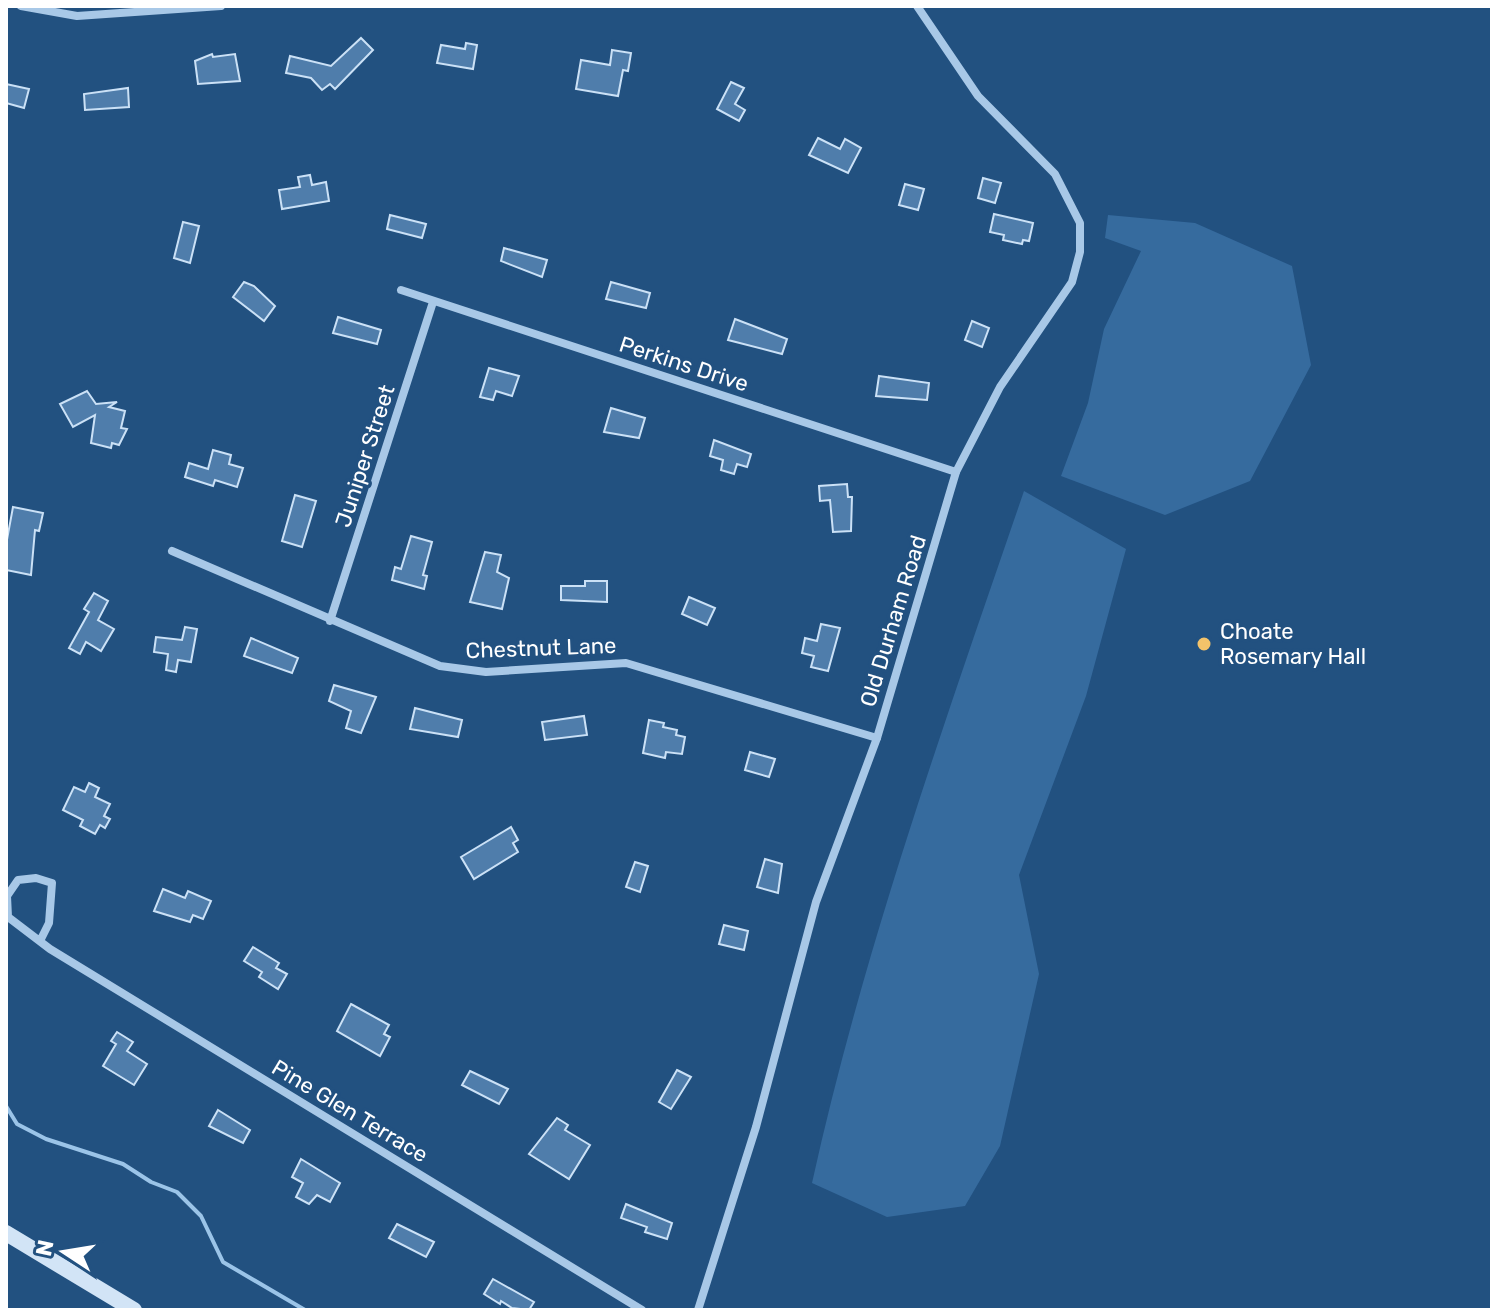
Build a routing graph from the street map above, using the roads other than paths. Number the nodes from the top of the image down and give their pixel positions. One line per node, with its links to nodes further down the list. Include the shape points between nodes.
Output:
1 (21, 6): 2 (street, via 77,16)
2 (221, 6)
3 (917, 6): 6 (street, Old Durham Road, via 978,96 1055,174 1080,223 1072,282 1000,387)
4 (401, 290): 5 (street, Perkins Drive)
5 (433, 302): 6 (street, Perkins Drive); 8 (street, Juniper Street)
6 (956, 472): 9 (street, Old Durham Road)
7 (172, 551): 8 (street, Chestnut Lane)
8 (330, 621): 9 (street, Chestnut Lane, via 440,666 486,672 626,663)
9 (877, 738): 14 (street, Old Durham Road, via 816,902 756,1127)
10 (40, 941): 10 (street, Pine Glen Terrace, via 8,917 7,896 18,880 52,883 49,923); 13 (street, Pine Glen Terrace)
11 (6, 1233): 12 (main road)
12 (134, 1310)
13 (642, 1310)
14 (698, 1310)

